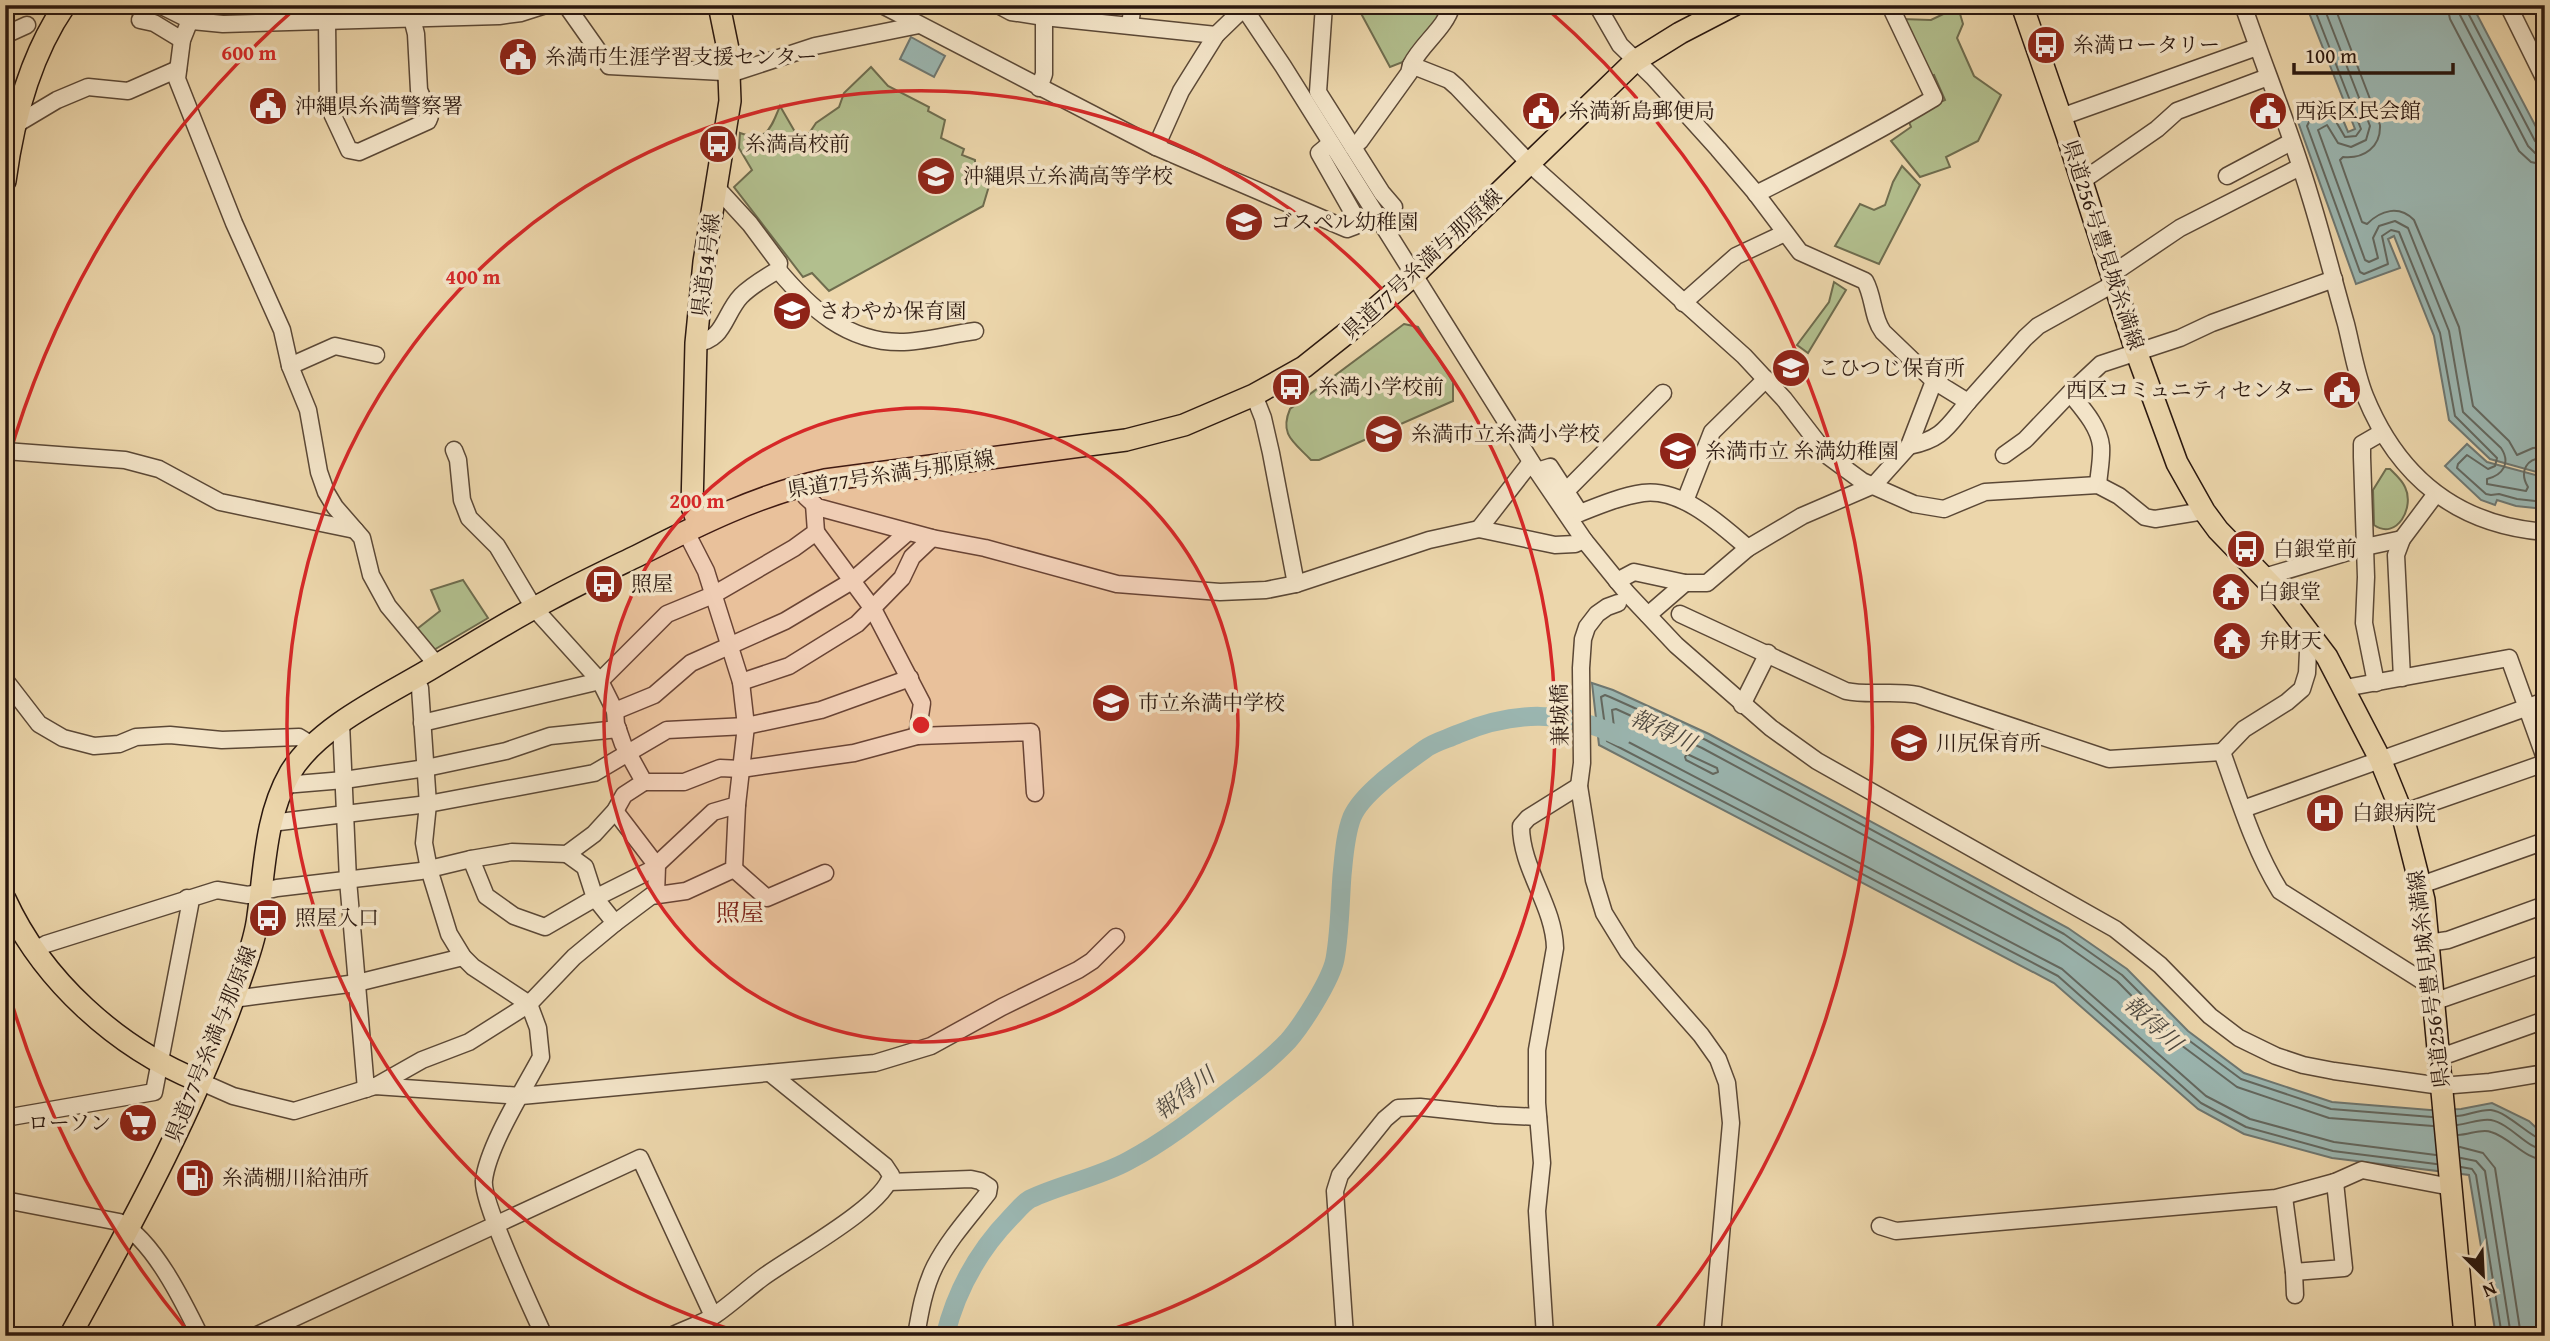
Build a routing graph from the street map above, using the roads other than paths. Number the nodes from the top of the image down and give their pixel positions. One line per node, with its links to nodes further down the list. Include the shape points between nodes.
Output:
1 (65, 5): 41 (main road, via 40,52)
2 (160, 5): 18 (street)
3 (546, 5): 21 (street, via 499,16)
4 (566, 5): 34 (street, via 609,66)
5 (719, 5): 34 (main road, 県道54号線)
6 (882, 5): 24 (street)
7 (998, 5): 20 (street)
8 (1133, 5): 25 (street)
9 (1324, 5): 36 (street)
10 (1452, 5): 32 (street, via 1447,20)
11 (1597, 5): 31 (street)
12 (1734, 5): 19 (main road, 県道77号糸満与那原線)
13 (1893, 5): 52 (street, via 1934,98 1873,135)
14 (2022, 5): 40 (main road, 県道256号豊見城糸満線)
15 (2243, 5): 30 (street)
16 (2508, 5): 37 (street)
17 (1243, 7): 28 (street); 39 (street)
18 (194, 13): 23 (street, via 223,24); 29 (street)
19 (1700, 13): 31 (main road, 県道77号糸満与那原線)
20 (1044, 17): 25 (street); 38 (street, via 1044,74)
21 (412, 18): 23 (street); 23 (street, via 419,90 430,116 428,121 359,152 349,150 328,105)
22 (140, 20): 29 (street)
23 (327, 21)
24 (919, 24): 34 (street, via 815,46); 38 (street)
25 (1130, 24): 28 (street)
26 (27, 25): 27 (street)
27 (5, 36)
28 (1216, 36): 44 (street, via 1181,91)
29 (182, 40): 33 (street)
30 (2257, 47): 35 (street); 40 (street)
31 (1635, 61): 46 (main road, 県道77号糸満与那原線); 52 (street)
32 (1410, 65): 45 (street, via 1409,74); 46 (street, via 1449,80)
33 (178, 69): 41 (street, via 128,90 88,87); 64 (street, via 181,94 282,330)
34 (730, 72): 51 (main road, 県道54号線, via 730,101)
35 (2268, 77): 42 (street); 50 (street, via 2177,111)
36 (1318, 78): 39 (street); 45 (street, via 1318,92)
37 (2545, 80)
38 (1039, 88): 44 (street)
39 (1298, 90): 43 (street)
40 (2061, 117): 50 (main road, 県道256号豊見城糸満線)
41 (10, 128): 49 (main road)
42 (2291, 142): 47 (street); 48 (street)
43 (1331, 143): 44 (street, via 1319,153 1357,220 1347,229); 56 (street)
44 (1156, 147)
45 (1353, 147): 53 (street)
46 (1530, 164): 56 (main road, 県道77号糸満与那原線); 59 (street)
47 (2300, 167): 57 (street, via 2180,228); 58 (street)
48 (2227, 176)
49 (5, 181)
50 (2082, 181): 57 (main road, 県道256号豊見城糸満線)
51 (716, 187): 55 (street, via 750,224 779,264); 61 (main road, 県道54号線)
52 (1756, 194): 54 (street)
53 (1394, 207)
54 (1785, 233): 59 (street, via 1736,256); 66 (street, via 1800,251 1864,281 1878,326)
55 (778, 270): 60 (street, via 832,323 856,335 902,342); 61 (street, via 741,297 715,337)
56 (1413, 275): 69 (main road, 県道77号糸満与那原線, via 1320,355); 76 (street)
57 (2114, 279): 62 (main road, 県道256号豊見城糸満線); 70 (street, via 2038,326)
58 (2334, 279): 62 (street); 71 (street, via 2364,394)
59 (1683, 303): 65 (street)
60 (975, 331)
61 (696, 343): 86 (main road, 県道54号線)
62 (2136, 351): 68 (street, via 2101,364); 84 (main road, 県道256号豊見城糸満線, via 2177,463)
63 (376, 355): 64 (street, via 335,346)
64 (290, 366): 87 (street, via 308,410 326,492)
65 (1766, 379): 78 (street, via 1828,456); 82 (street, via 1712,432)
66 (1934, 381): 70 (street); 72 (street)
67 (1662, 393): 80 (street)
68 (2070, 393): 75 (street); 79 (street, via 2099,437)
69 (1254, 396): 77 (main road, 県道77号糸満与那原線, via 1140,438); 100 (street, via 1271,453)
70 (1968, 402): 72 (street, via 1937,438)
71 (2382, 433): 81 (street, via 2405,466); 94 (street, via 2362,444)
72 (1909, 446): 78 (street)
73 (454, 450): 103 (street, via 469,518 497,545)
74 (5, 451): 87 (street, via 125,460 159,469 220,502)
75 (2004, 455)
76 (1534, 467): 80 (street, via 1550,467); 85 (street); 92 (street)
77 (802, 485): 83 (street); 86 (main road, 県道77号糸満与那原線)
78 (1874, 485): 79 (street, via 1914,504 1944,509 1985,492); 95 (street, via 1802,516)
79 (2098, 485): 84 (street, via 2145,517)
80 (1565, 492): 82 (street, via 1580,513 1645,492)
81 (2435, 495): 90 (street, via 2487,520); 93 (street)
82 (1685, 501): 95 (street)
83 (814, 504): 88 (street); 89 (street)
84 (2204, 511): 96 (main road, 県道256号豊見城糸満線)
85 (1479, 528): 92 (street, via 1555,545); 100 (street)
86 (692, 529): 101 (street); 103 (main road, 県道77号糸満与那原線)
87 (355, 530): 110 (street, via 388,606)
88 (816, 532): 97 (street); 101 (street)
89 (908, 532): 91 (street); 97 (street)
90 (2545, 532)
91 (932, 538): 100 (street, via 1117,584 1220,592); 104 (street)
92 (1584, 540): 98 (street)
93 (2402, 540): 94 (street); 113 (street, via 2396,555)
94 (2365, 547): 96 (street); 117 (street, via 2364,623)
95 (1748, 548): 99 (street, via 1707,583)
96 (2264, 578): 107 (main road, 県道256号豊見城糸満線)
97 (852, 581): 104 (street); 108 (street, via 785,621)
98 (1617, 581): 99 (street, via 1634,572); 106 (street)
99 (1685, 583): 106 (street)
100 (1296, 584)
101 (713, 595): 108 (street); 115 (street, via 667,614)
102 (1618, 603): 138 (street, 兼城橋, via 1597,614 1583,639)
103 (534, 608): 110 (main road, 県道77号糸満与那原線); 115 (street)
104 (873, 609): 112 (street); 116 (street, via 836,639 789,666)
105 (1680, 614): 109 (street)
106 (1648, 615): 120 (street)
107 (2309, 630): 118 (main road, 県道256号豊見城糸満線); 130 (street, via 2302,689 2244,729)
108 (731, 646): 116 (street); 122 (street, via 691,663 654,695)
109 (1768, 653): 120 (street); 130 (street, via 1846,691 1918,695 2109,759)
110 (437, 665): 111 (main road, 県道77号糸満与那原線)
111 (415, 678): 123 (main road, 県道77号糸満与那原線); 124 (street)
112 (910, 678): 125 (street, via 821,710); 127 (street, via 922,703)
113 (2402, 678): 117 (street); 121 (street, via 2509,658)
114 (5, 680): 128 (street, via 39,724 63,738 94,746 170,735 222,740 299,737)
115 (600, 681): 122 (street); 124 (street)
116 (741, 682): 125 (street)
117 (2376, 683): 118 (street)
118 (2345, 688): 131 (main road, 県道256号豊見城糸満線)
119 (2545, 701): 121 (street)
120 (1742, 705): 179 (street, via 1817,761 2115,929 2239,1038 2304,1065)
121 (2526, 707): 131 (street); 132 (street)
122 (615, 711): 126 (street)
123 (341, 723): 128 (main road, 県道77号糸満与那原線); 135 (street)
124 (422, 723): 133 (street)
125 (746, 726): 129 (street, via 667,730); 134 (street)
126 (618, 729): 129 (street); 133 (street, via 550,736 506,751)
127 (917, 736): 134 (street, via 854,753); 139 (street, via 1031,732)
128 (312, 745): 137 (main road, 県道77号糸満与那原線)
129 (627, 752): 136 (street); 140 (street, via 594,773)
130 (2222, 752): 142 (street)
131 (2380, 759): 142 (street); 144 (main road, 県道256号豊見城糸満線)
132 (2545, 760): 144 (street)
133 (426, 768): 135 (street); 140 (street)
134 (741, 769): 136 (street, via 720,768 684,782); 141 (street)
135 (344, 780): 137 (street); 145 (street)
136 (644, 782): 143 (street, via 624,795)
137 (284, 785): 146 (main road, 県道77号糸満与那原線)
138 (1578, 786): 181 (street, via 1521,826 1524,850 1555,932 1537,1050); 202 (street, 兼城橋, via 1604,913 1628,952 1702,1035 1727,1083 1731,1123)
139 (1035, 793)
140 (428, 804): 145 (street); 151 (street, via 424,843)
141 (737, 804): 150 (street, via 713,812); 152 (street)
142 (2243, 808): 169 (street, via 2280,891)
143 (615, 811): 148 (street); 150 (street)
144 (2402, 813): 155 (main road, 県道256号豊見城糸満線)
145 (345, 815): 146 (street); 154 (street)
146 (271, 823): 156 (main road, 県道77号糸満与那原線)
147 (2545, 841): 155 (street)
148 (567, 854): 149 (street, via 512,852); 159 (street, via 584,867)
149 (471, 859): 151 (street); 159 (street, via 486,896 514,916 545,927)
150 (657, 866): 157 (street); 159 (street)
151 (429, 869): 154 (street); 166 (street, via 449,934)
152 (734, 869): 153 (street, via 767,898); 157 (street, via 686,891)
153 (825, 873)
154 (348, 880): 156 (street); 168 (street)
155 (2421, 885): 164 (main road, 県道256号豊見城糸満線)
156 (260, 891): 158 (street, via 248,895 217,890); 170 (main road, 県道77号糸満与那原線, via 253,940)
157 (656, 895): 162 (street)
158 (187, 898): 165 (street); 174 (street, via 190,905 182,953)
159 (595, 898): 162 (street)
160 (5, 899): 165 (main road)
161 (2545, 905): 164 (street)
162 (615, 923): 171 (street)
163 (1116, 937): 175 (street, via 1078,970 931,1046 875,1063)
164 (2428, 943): 169 (main road, 県道256号豊見城糸満線)
165 (35, 950): 174 (main road, via 106,1026)
166 (463, 957): 168 (street); 171 (street)
167 (2545, 962): 169 (street)
168 (357, 983): 170 (street); 178 (street)
169 (2432, 995): 173 (main road, 県道256号豊見城糸満線)
170 (233, 999): 177 (main road, 県道77号糸満与那原線)
171 (529, 1004): 178 (street, via 469,1042 422,1060); 180 (street, via 541,1057)
172 (2545, 1020): 173 (street)
173 (2438, 1058): 179 (main road, 県道256号豊見城糸満線)
174 (159, 1063): 177 (main road); 182 (street, via 154,1092)
175 (770, 1073): 180 (street); 183 (street, via 885,1166 891,1175)
176 (2545, 1073): 179 (street)
177 (199, 1081): 178 (street, via 233,1096 294,1111); 190 (main road, 県道77号糸満与那原線)
178 (371, 1088): 180 (street)
179 (2442, 1094): 185 (main road, 県道256号豊見城糸満線)
180 (521, 1096): 188 (street, via 488,1159 483,1182)
181 (1538, 1117): 200 (street, via 1420,1107 1398,1108 1385,1119 1340,1175 1335,1191); 201 (street, via 1542,1163 1537,1211)
182 (5, 1118)
183 (889, 1182): 193 (street, via 851,1218); 199 (street, via 971,1179 989,1187 935,1266)
184 (2335, 1182): 185 (street, via 2362,1170); 186 (street); 191 (street, via 2344,1268)
185 (2451, 1183): 203 (main road, 県道256号豊見城糸満線)
186 (2284, 1197): 189 (street, via 1896,1231); 191 (street)
187 (5, 1200): 190 (street)
188 (496, 1224): 193 (street, via 640,1158); 196 (street); 197 (street)
189 (1880, 1226)
190 (129, 1227): 194 (main road, 県道77号糸満与那原線); 195 (street, via 153,1254)
191 (2294, 1272): 192 (street)
192 (2295, 1295)
193 (713, 1316): 198 (street)
194 (70, 1336)
195 (200, 1336)
196 (256, 1336)
197 (544, 1336)
198 (671, 1336)
199 (916, 1336)
200 (1345, 1336)
201 (1545, 1336)
202 (1712, 1336)
203 (2465, 1336)

